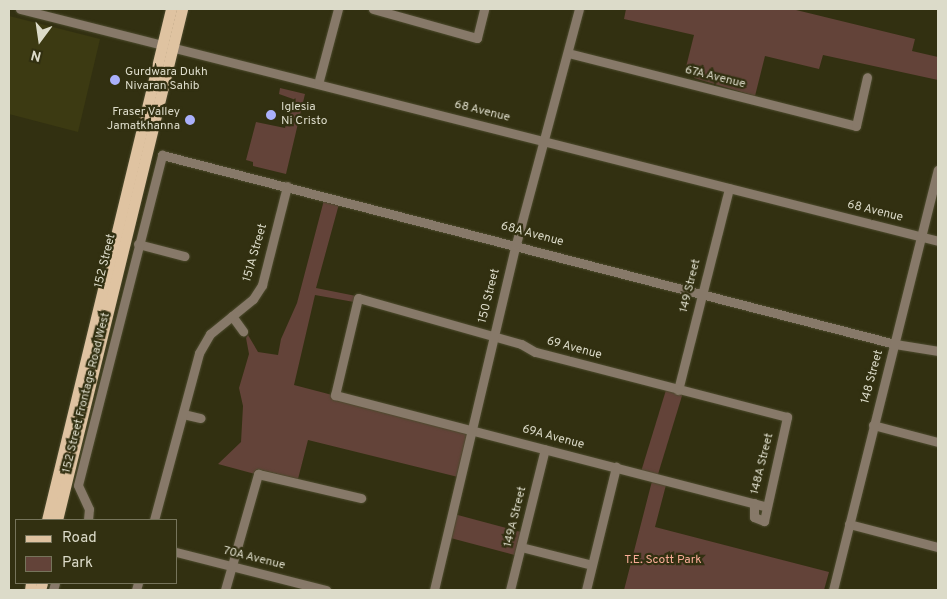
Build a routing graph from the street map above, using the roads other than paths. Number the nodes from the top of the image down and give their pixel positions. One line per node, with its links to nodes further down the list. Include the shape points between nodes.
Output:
1 (20, 9): 8 (street, 68 Avenue)
2 (171, 9): 8 (main road, 152 Street)
3 (182, 9): 8 (main road, 152 Street)
4 (338, 9): 11 (street)
5 (373, 9): 6 (street, via 477,38)
6 (484, 9)
7 (579, 9): 9 (street, 150 Street)
8 (167, 46): 11 (street, 68 Avenue); 38 (main road, 152 Street); 43 (main road, 152 Street)
9 (568, 53): 10 (street, 67A Avenue, via 856,126); 12 (street, 150 Street)
10 (867, 77)
11 (318, 84): 12 (street, 68 Avenue)
12 (544, 141): 16 (street, 68 Avenue); 20 (street, 150 Street)
13 (162, 155): 15 (street, 68A Avenue); 19 (street, 152 Street Frontage Road West)
14 (938, 170): 17 (street, 148 Street)
15 (287, 186): 20 (street, 68A Avenue); 23 (street, 151A Street, via 262,285 253,299)
16 (729, 188): 17 (street, 68 Avenue); 22 (street, 149 Street)
17 (922, 237): 18 (street, 68 Avenue); 26 (street, 148 Street)
18 (938, 241)
19 (138, 244): 21 (street); 45 (street, 152 Street Frontage Road West, via 78,482 89,509)
20 (516, 244): 22 (street, 68A Avenue); 25 (street, 150 Street)
21 (184, 256)
22 (702, 293): 26 (street, 68A Avenue); 28 (street, 149 Street)
23 (232, 316): 24 (street); 30 (street, 151A Street, via 210,334 199,352)
24 (243, 331)
25 (493, 336): 28 (street, 69 Avenue, via 535,352); 29 (street, 69 Avenue, via 358,298); 34 (street, 150 Street)
26 (895, 344): 27 (street, 68A Avenue); 33 (street, 148 Street)
27 (938, 351)
28 (678, 390): 31 (street, 69 Avenue)
29 (335, 395): 34 (street, 69A Avenue)
30 (183, 414): 32 (street); 46 (street, 151A Street)
31 (787, 417): 41 (street, 148A Street)
32 (201, 418)
33 (873, 425): 35 (street); 47 (street, 148 Street)
34 (472, 430): 36 (street, 69A Avenue); 55 (street, 150 Street)
35 (938, 442)
36 (545, 449): 37 (street, 69A Avenue); 48 (street, 149A Street)
37 (616, 468): 40 (street, 69A Avenue); 51 (street)
38 (58, 472): 42 (main road, 152 Street); 44 (main road)
39 (361, 498): 52 (street, via 258,474)
40 (754, 503): 41 (street, 69A Avenue); 41 (street, 148A Street, via 757,521 765,519)
41 (765, 506)
42 (47, 519)
43 (56, 519)
44 (56, 519)
45 (88, 519)
46 (154, 519)
47 (849, 524): 49 (street); 58 (street, 148 Street)
48 (521, 547): 51 (street); 56 (street, 149A Street)
49 (938, 547)
50 (178, 553): 52 (street, 70A Avenue)
51 (592, 565): 57 (street)
52 (230, 566): 53 (street); 54 (street, 70A Avenue)
53 (225, 590)
54 (326, 590)
55 (434, 590)
56 (510, 590)
57 (586, 590)
58 (833, 590)

